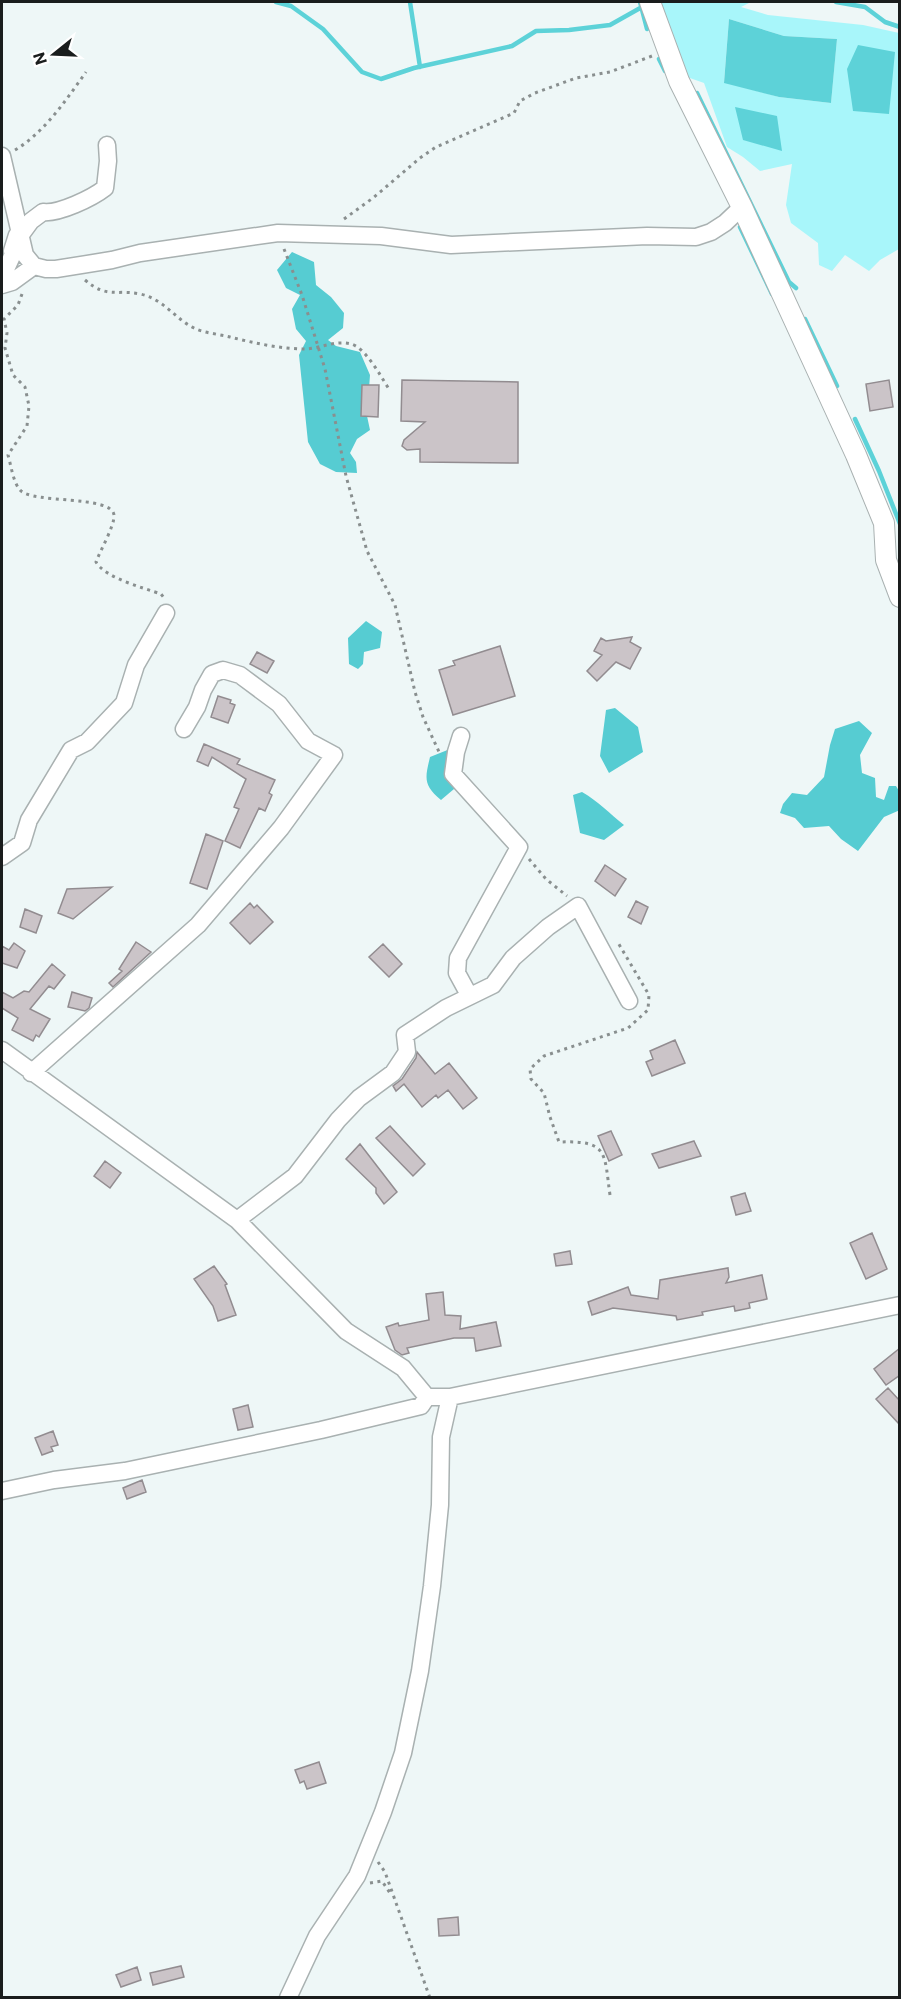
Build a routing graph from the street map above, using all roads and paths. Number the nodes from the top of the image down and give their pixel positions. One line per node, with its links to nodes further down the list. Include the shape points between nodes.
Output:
1 (650, 2): 2 (street)
2 (667, 50): 7 (street); 8 (path, via 610,72 576,78 535,93 520,101 514,113 436,147 373,198)
3 (86, 72): 5 (path, via 60,109 25,145)
4 (107, 145): 10 (street, via 105,188 51,213 43,212)
5 (2, 157): 6 (street)
6 (5, 186): 10 (street)
7 (742, 207): 9 (street, via 718,228 696,237 451,245 381,236); 17 (street, via 884,523 886,560)
8 (334, 223)
9 (278, 233): 12 (street); 15 (path)
10 (13, 239): 11 (street); 13 (street, via 13,254)
11 (34, 266): 12 (street); 14 (street); 18 (path, via 18,305 4,320 5,348 13,375 25,387 29,405 27,426 8,455 19,489 28,496 75,500 113,511 113,522 96,562 114,576 161,594 166,601)
12 (67, 266): 15 (path, via 92,286 112,294 141,294 165,305 194,328 264,345)
13 (2, 278)
14 (2, 285)
15 (318, 347): 16 (path, via 335,343 360,349); 21 (path, via 367,551 395,605 423,717)
16 (389, 389)
17 (900, 597)
18 (166, 613): 23 (street, via 136,665 124,703 87,742 71,750 29,820 22,843)
19 (184, 729): 29 (street, via 212,674 223,670 240,675 279,704 308,741 334,755 281,828 198,926)
20 (461, 736): 21 (street)
21 (453, 774): 22 (street)
22 (519, 847): 24 (path, via 546,879); 26 (street, via 458,958 457,973)
23 (2, 857)
24 (578, 906): 26 (street, via 513,958 493,985); 27 (street)
25 (616, 941): 30 (path, via 648,995 648,1010 628,1028 544,1056 530,1069 531,1079 544,1093 559,1142 593,1144 604,1155)
26 (470, 995): 31 (street, via 405,1035 407,1052 393,1073 338,1119 295,1176)
27 (629, 1001)
28 (2, 1050): 29 (street)
29 (31, 1073): 31 (street)
30 (610, 1195)
31 (237, 1220): 33 (street, via 346,1331 403,1368)
32 (900, 1305): 34 (street)
33 (427, 1397): 34 (street); 35 (street, via 421,1406 321,1430 126,1471)
34 (450, 1397): 36 (street, via 441,1437 439,1516 420,1671 403,1753)
35 (2, 1491)
36 (368, 1849): 37 (street); 38 (path, via 385,1872)
37 (351, 1885): 38 (path, via 382,1881); 39 (street, via 317,1936)
38 (392, 1897): 40 (path)
39 (288, 1998)
40 (430, 1998)

